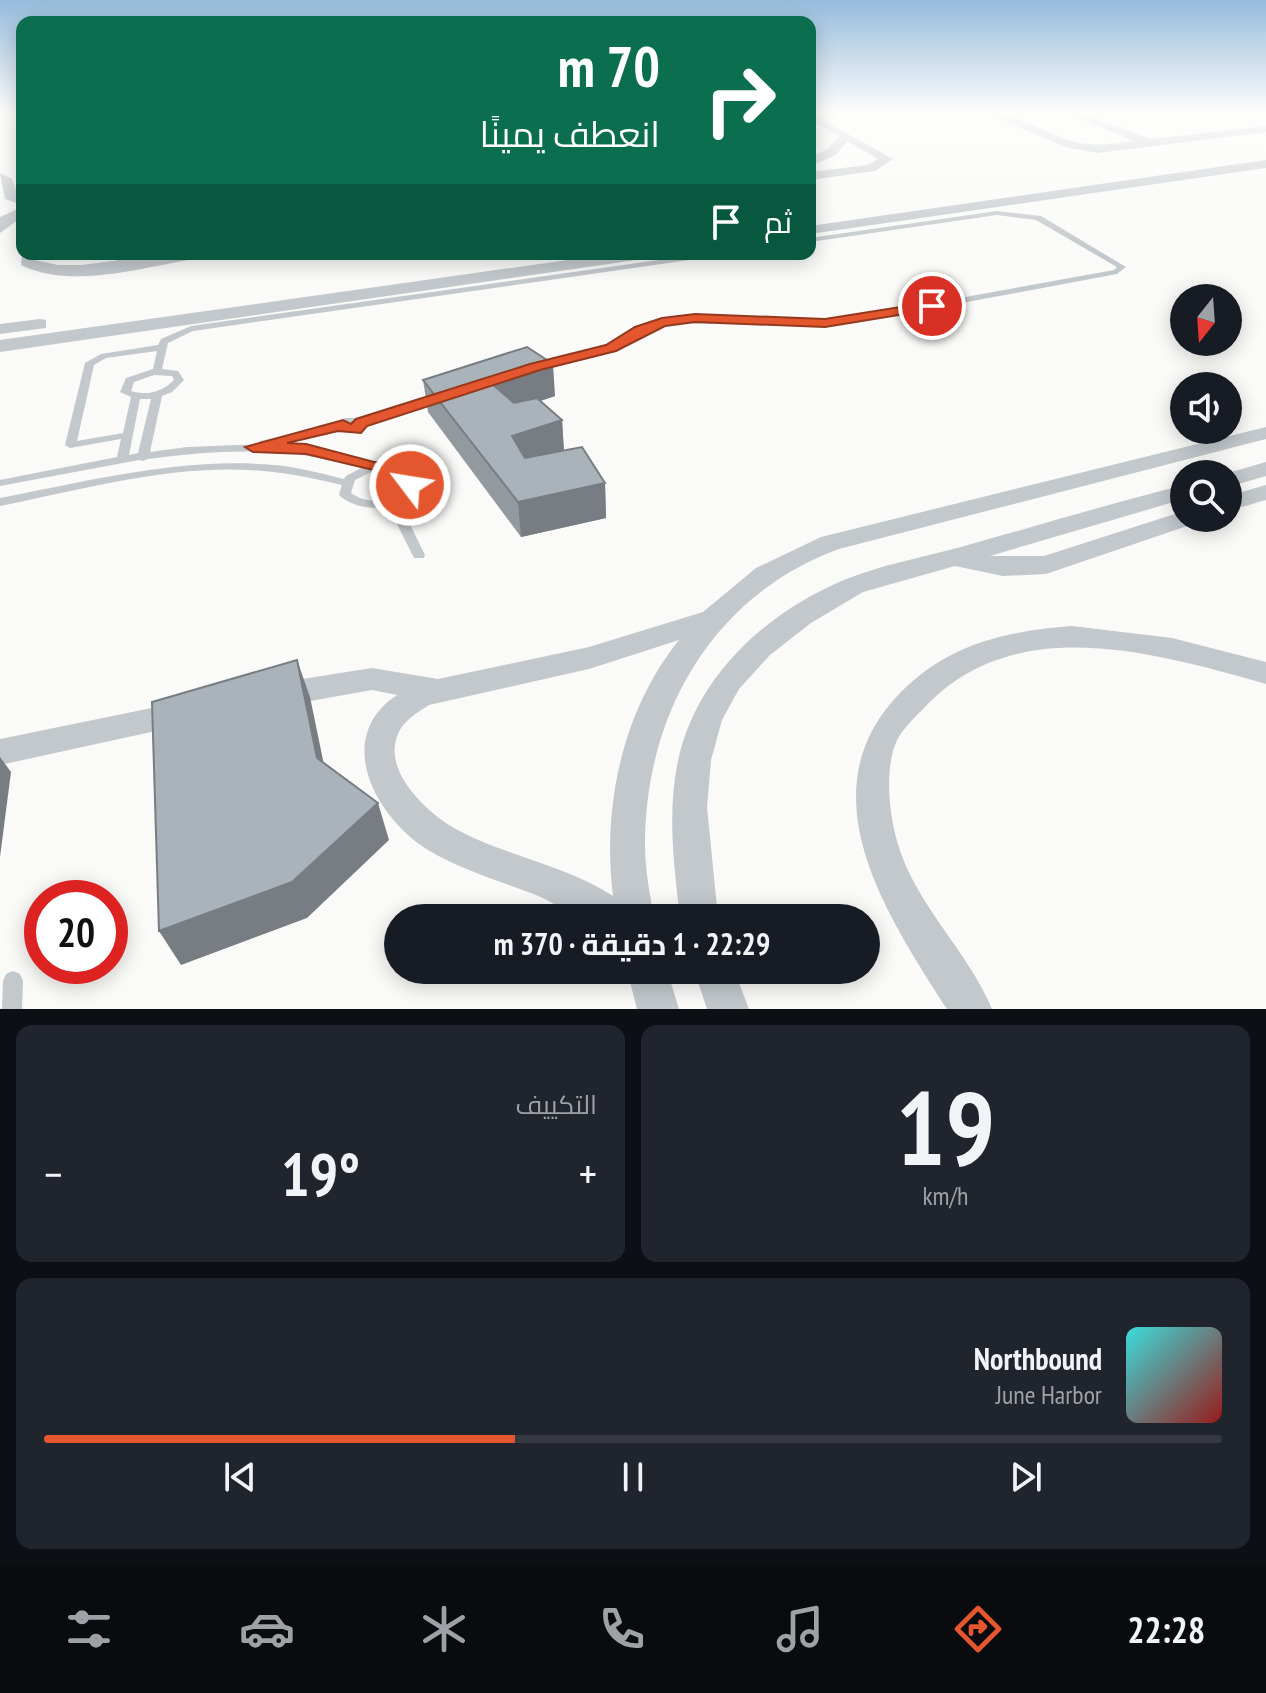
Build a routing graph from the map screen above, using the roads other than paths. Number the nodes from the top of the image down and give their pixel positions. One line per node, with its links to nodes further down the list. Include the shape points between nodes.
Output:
1 (886, 160): 4 (street)
2 (1222, 160): 8 (street)
3 (1266, 164): 10 (street)
4 (816, 175)
5 (0, 177): 6 (street)
6 (16, 200)
7 (16, 214): 9 (street)
8 (816, 216)
9 (0, 229)
10 (816, 229)
11 (816, 239): 19 (lane, via 1018,213 1038,218 1122,267 855,320 671,320 606,350)
12 (28, 260): 13 (street, via 32,267 57,270)
13 (143, 260)
14 (507, 260): 17 (street)
15 (597, 260): 17 (street)
16 (675, 260): 18 (lane, via 191,329 172,335)
17 (6, 337)
18 (162, 347): 20 (lane); 25 (lane, via 90,363 70,445)
19 (525, 370)
20 (157, 371): 22 (lane, via 175,373 179,380); 23 (lane, via 126,384 125,392)
21 (451, 394): 26 (lane)
22 (157, 395): 23 (lane); 28 (lane)
23 (136, 396): 25 (lane)
24 (1266, 433): 46 (street, via 817,547 767,573)
25 (128, 435): 29 (lane)
26 (253, 447): 27 (lane); 31 (lane, via 306,449)
27 (173, 453): 28 (lane); 33 (lane)
28 (143, 458): 29 (lane)
29 (122, 461): 30 (lane)
30 (107, 463): 35 (lane); 36 (lane)
31 (374, 468): 37 (lane); 41 (lane, via 401,470 410,479 407,491)
32 (1266, 469): 34 (street)
33 (169, 472): 36 (lane); 37 (lane, via 271,466)
34 (1242, 476)
35 (3, 482): 42 (lane)
36 (104, 483): 42 (lane)
37 (346, 483): 41 (lane, via 345,494 355,503)
38 (1266, 492): 40 (street)
39 (1170, 496): 45 (street)
40 (1242, 500)
41 (392, 501): 44 (lane)
42 (0, 502)
43 (1170, 524): 45 (street, via 1046,565 1003,567)
44 (419, 555)
45 (951, 557): 54 (street, via 854,586 807,609 765,639 729,679 704,721 690,780 688,850)
46 (707, 622): 48 (street, via 589,658); 53 (street, via 684,650 654,704 634,769 627,846)
47 (1266, 673): 61 (street, via 1140,640 1065,635 998,646 950,666 911,697 881,739 874,785 879,839 901,898)
48 (435, 690): 49 (street, via 359,680); 52 (street, via 397,710 381,732 378,766 398,799 441,839 566,888)
49 (255, 699)
50 (210, 708): 51 (street)
51 (0, 752)
52 (592, 904)
53 (633, 904)
54 (697, 904)
55 (13, 981): 58 (lane)
56 (651, 984): 59 (street)
57 (719, 984): 60 (street)
58 (12, 1009)
59 (658, 1009)
60 (728, 1009)
61 (971, 1009)

